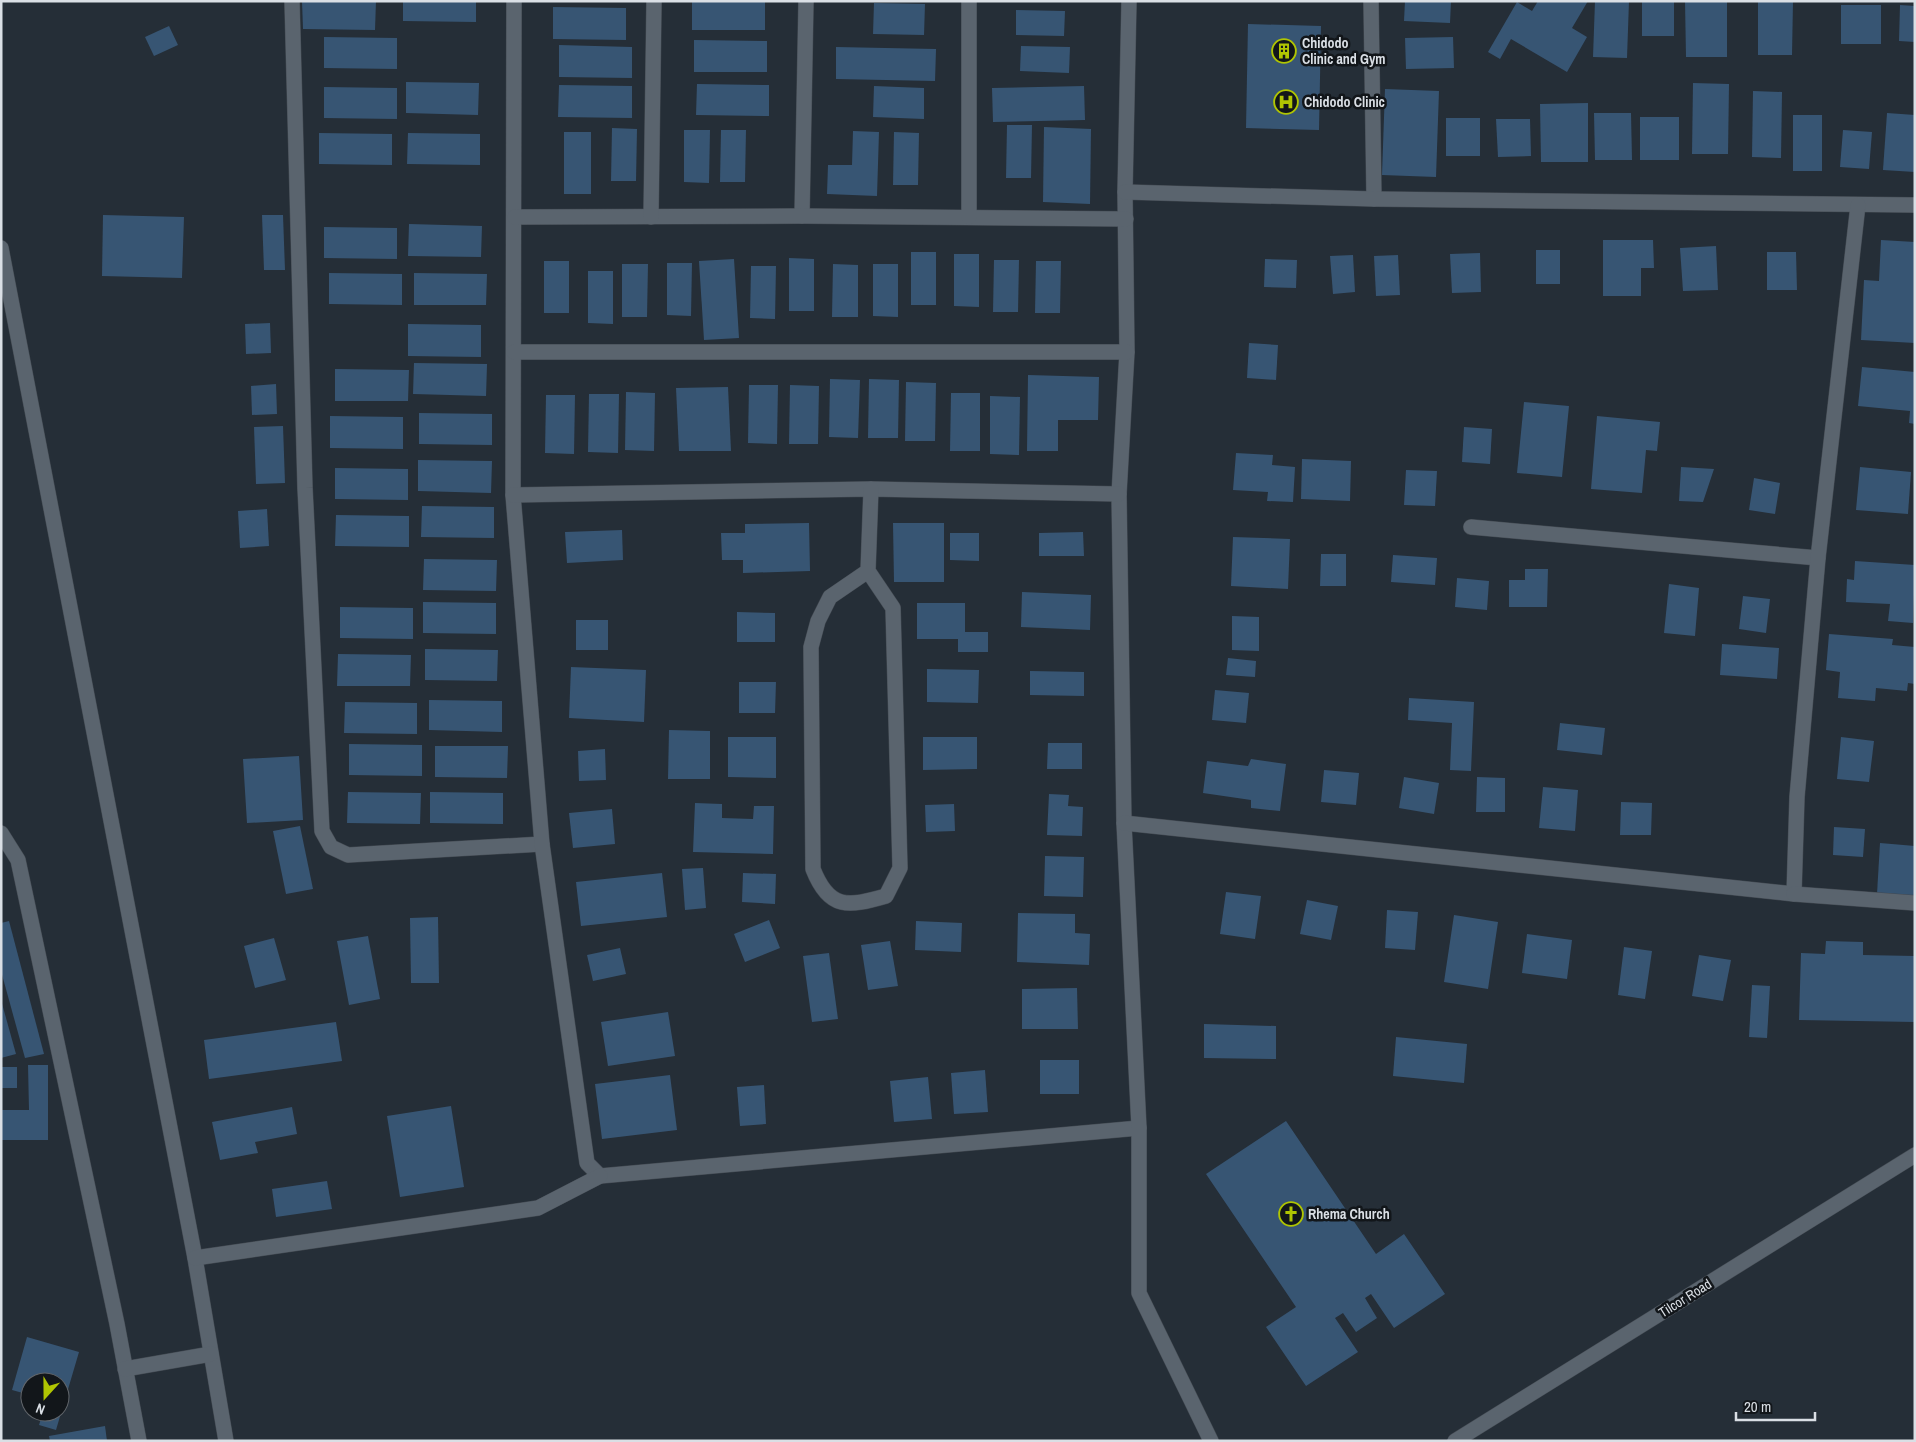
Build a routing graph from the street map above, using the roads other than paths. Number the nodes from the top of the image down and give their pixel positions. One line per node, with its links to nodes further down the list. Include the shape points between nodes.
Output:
1 (292, 1): 28 (street, via 305,488 322,830 331,847 348,855)
2 (514, 1): 13 (street)
3 (654, 1): 14 (street)
4 (806, 1): 12 (street)
5 (969, 1): 15 (street)
6 (1129, 1): 8 (street)
7 (1371, 1): 9 (street)
8 (1125, 192): 9 (street); 16 (street)
9 (1374, 200): 10 (street)
10 (1858, 205): 11 (street); 24 (street)
11 (1915, 205)
12 (802, 216): 14 (street); 15 (street)
13 (515, 217): 14 (street); 18 (street)
14 (652, 217)
15 (969, 217): 16 (street)
16 (1126, 219): 19 (street)
17 (1, 248): 34 (street)
18 (514, 352): 19 (street); 22 (street)
19 (1127, 352): 21 (street)
20 (871, 489): 21 (street); 22 (street); 25 (street)
21 (1119, 494): 26 (street)
22 (513, 495): 28 (street)
23 (1471, 527): 24 (street)
24 (1818, 558): 29 (street, via 1797,797)
25 (868, 571): 25 (street, via 892,608 900,868 886,896 860,904 835,900 820,886 814,869 811,647 818,621 830,597)
26 (1124, 822): 29 (street); 31 (street)
27 (1, 833): 36 (street, via 18,860)
28 (542, 844): 33 (street, via 587,1162)
29 (1794, 894): 30 (street)
30 (1915, 903)
31 (1139, 1128): 33 (street); 39 (street, via 1139,1294)
32 (1915, 1155): 40 (street, Tilcor Road)
33 (600, 1176): 34 (street, via 538,1208)
34 (195, 1258): 35 (street)
35 (211, 1354): 36 (street); 38 (street)
36 (125, 1368): 37 (street)
37 (139, 1441)
38 (226, 1441)
39 (1211, 1441)
40 (1455, 1441)

